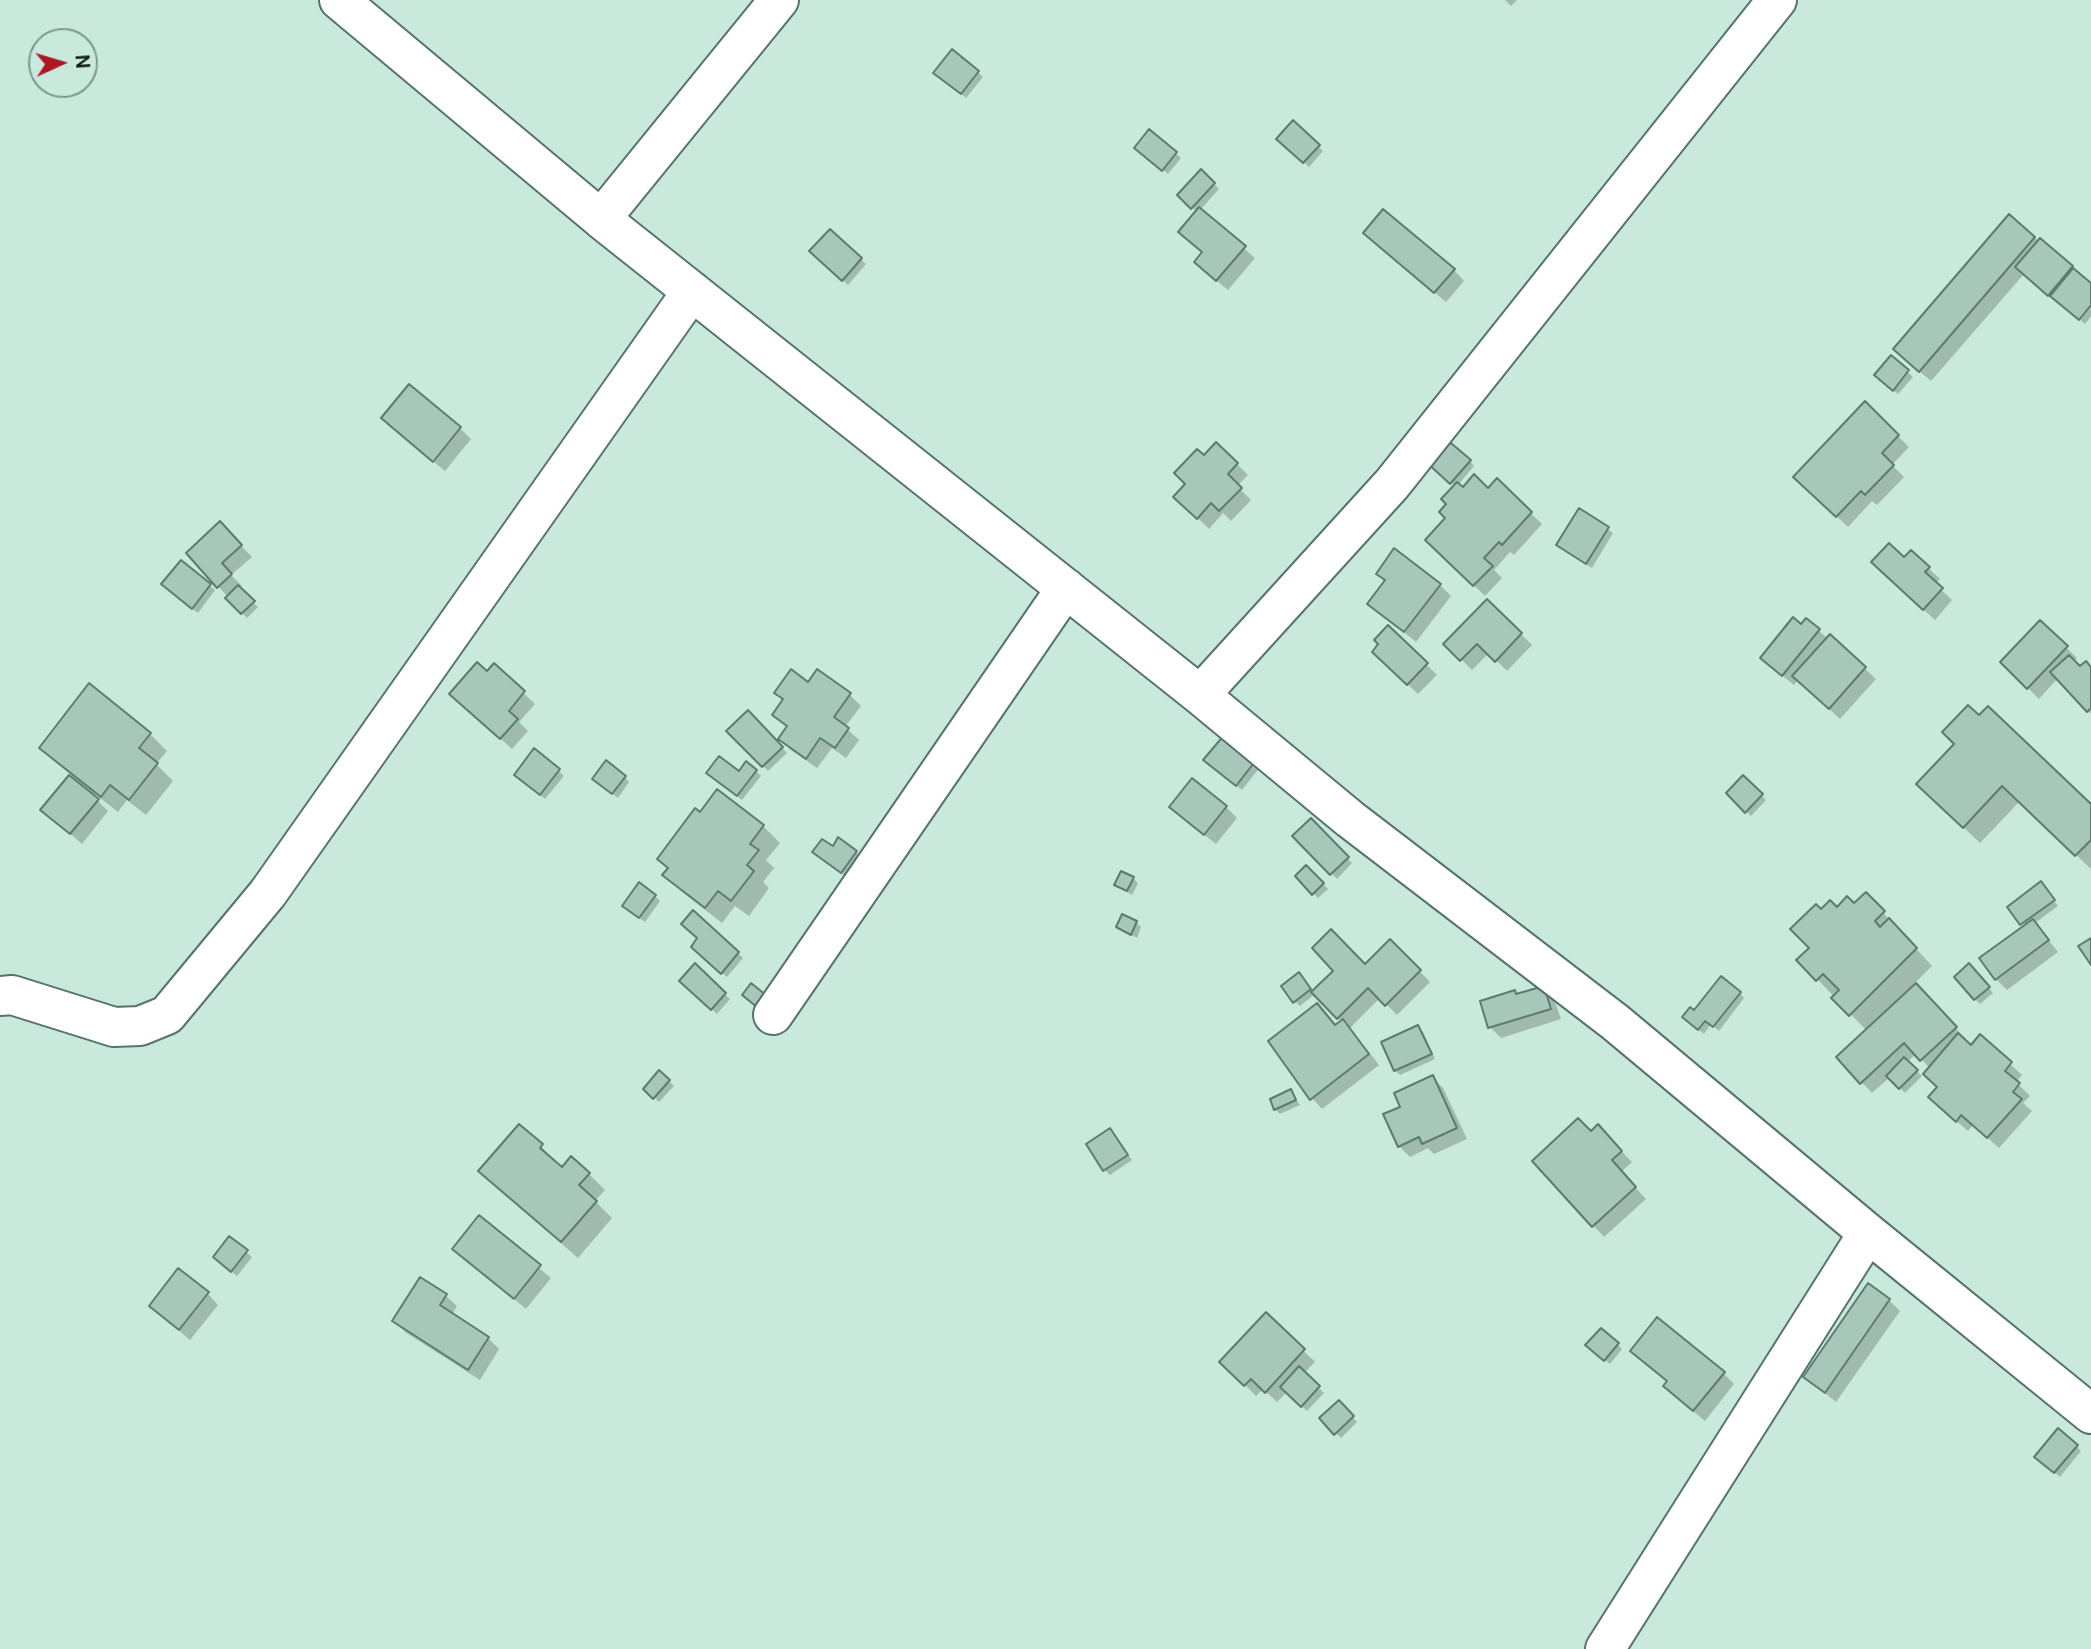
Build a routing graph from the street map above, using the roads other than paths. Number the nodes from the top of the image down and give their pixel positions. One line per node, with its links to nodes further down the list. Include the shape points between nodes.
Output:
1 (339, 0): 4 (street)
2 (779, 0): 4 (street)
3 (1777, 0): 7 (street, via 1392,484)
4 (601, 219): 5 (street)
5 (692, 291): 6 (street); 8 (street, via 268,893 167,1015 140,1026 114,1027 12,995)
6 (1066, 588): 7 (street); 9 (street)
7 (1200, 695): 10 (street, via 1350,819 1615,1022)
8 (0, 996)
9 (773, 1015)
10 (1868, 1233): 11 (street); 12 (street)
11 (2090, 1411)
12 (1605, 1649)

